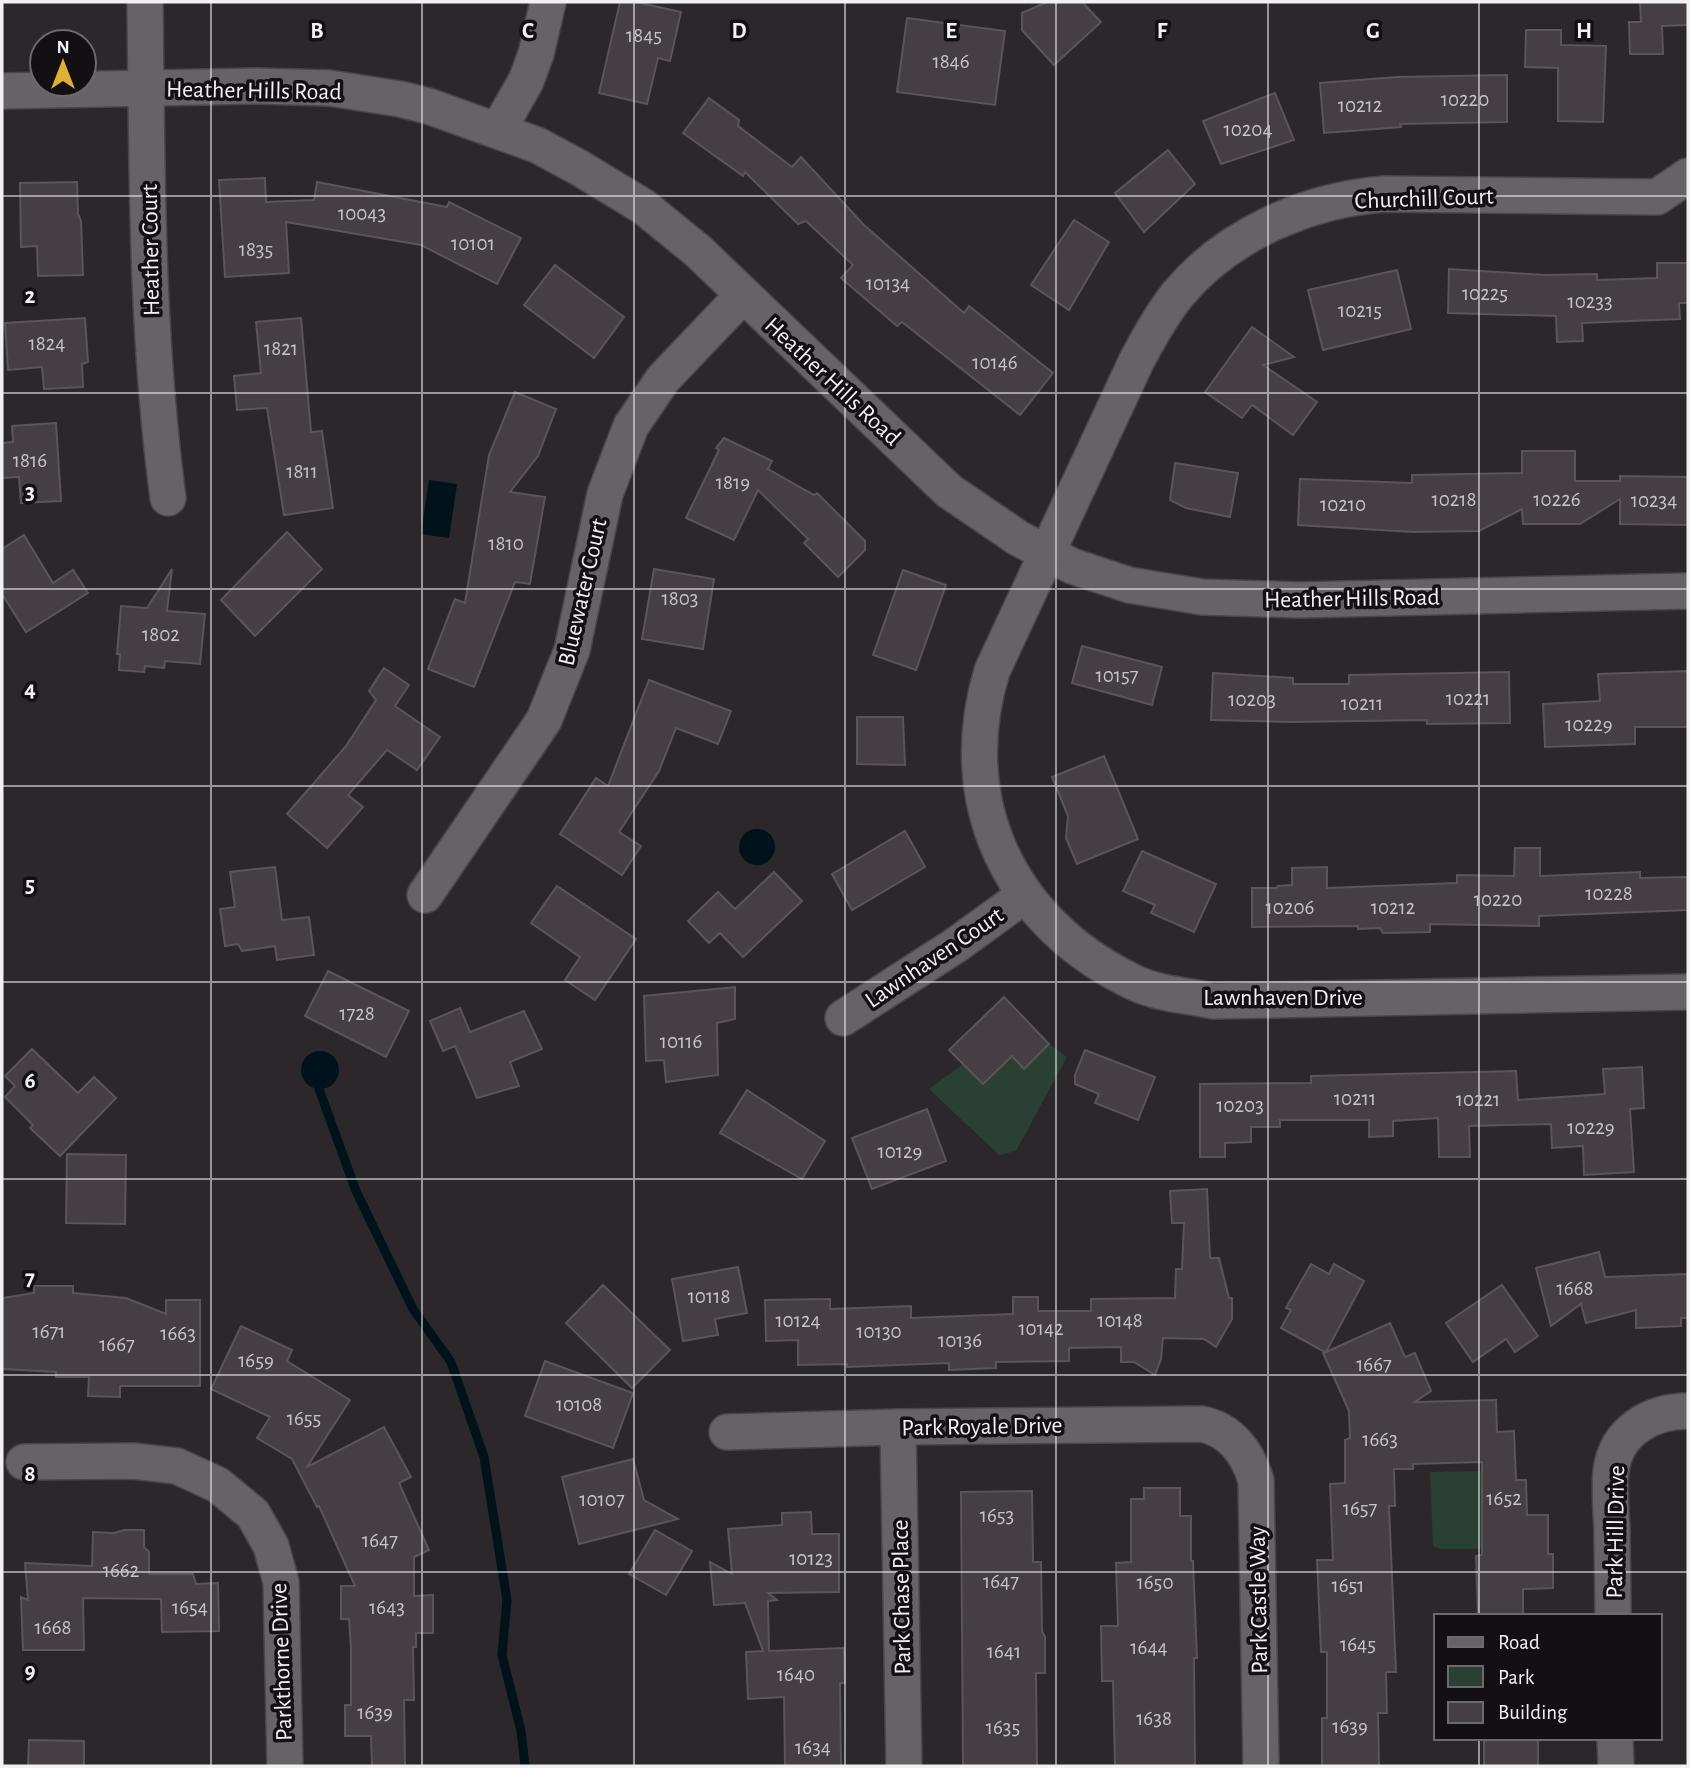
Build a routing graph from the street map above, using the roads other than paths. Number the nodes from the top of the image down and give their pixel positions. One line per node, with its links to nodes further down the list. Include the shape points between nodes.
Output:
1 (145, 2): 3 (street, Heather Court)
2 (548, 2): 5 (street, via 530,72)
3 (146, 87): 4 (street, Heather Hills Road); 5 (street, Heather Hills Road, via 329,88 408,101); 8 (street, Heather Court, via 152,333)
4 (2, 91)
5 (498, 130): 7 (street, Heather Hills Road, via 547,150 644,207)
6 (1688, 176): 9 (street, Churchill Court, via 1657,197 1371,195 1330,202 1266,226 1209,264 1170,304 1136,362)
7 (743, 295): 9 (street, Heather Hills Road, via 949,491); 11 (street, Bluewater Court, via 663,379 631,426 609,480 581,615 555,695 544,720)
8 (168, 498)
9 (1047, 553): 10 (street, Heather Hills Road, via 1129,585 1202,597 1300,600); 12 (street, Lawnhaven Drive, via 992,671 979,739 986,809 999,847)
10 (1688, 592)
11 (425, 895)
12 (1026, 895): 13 (street, Lawnhaven Drive, via 1043,918 1084,954 1132,982 1213,1001); 14 (street, Lawnhaven Court)
13 (1688, 992)
14 (843, 1018)
15 (1688, 1411): 20 (street, Park Hill Drive, via 1657,1415 1638,1424 1623,1440 1614,1460)
16 (898, 1427): 17 (street, Park Royale Drive); 18 (street, Park Royale Drive, via 1202,1424); 23 (street, Park Chase Place)
17 (727, 1432)
18 (1233, 1440): 24 (street, Park Castle Way, via 1248,1458 1256,1485)
19 (24, 1462): 22 (street, Parkthorne Drive, via 133,1461 177,1466 218,1485 253,1514 271,1546 281,1582)
20 (1613, 1614)
21 (1615, 1740): 25 (street)
22 (285, 1766)
23 (904, 1766)
24 (1261, 1766)
25 (1616, 1766)

